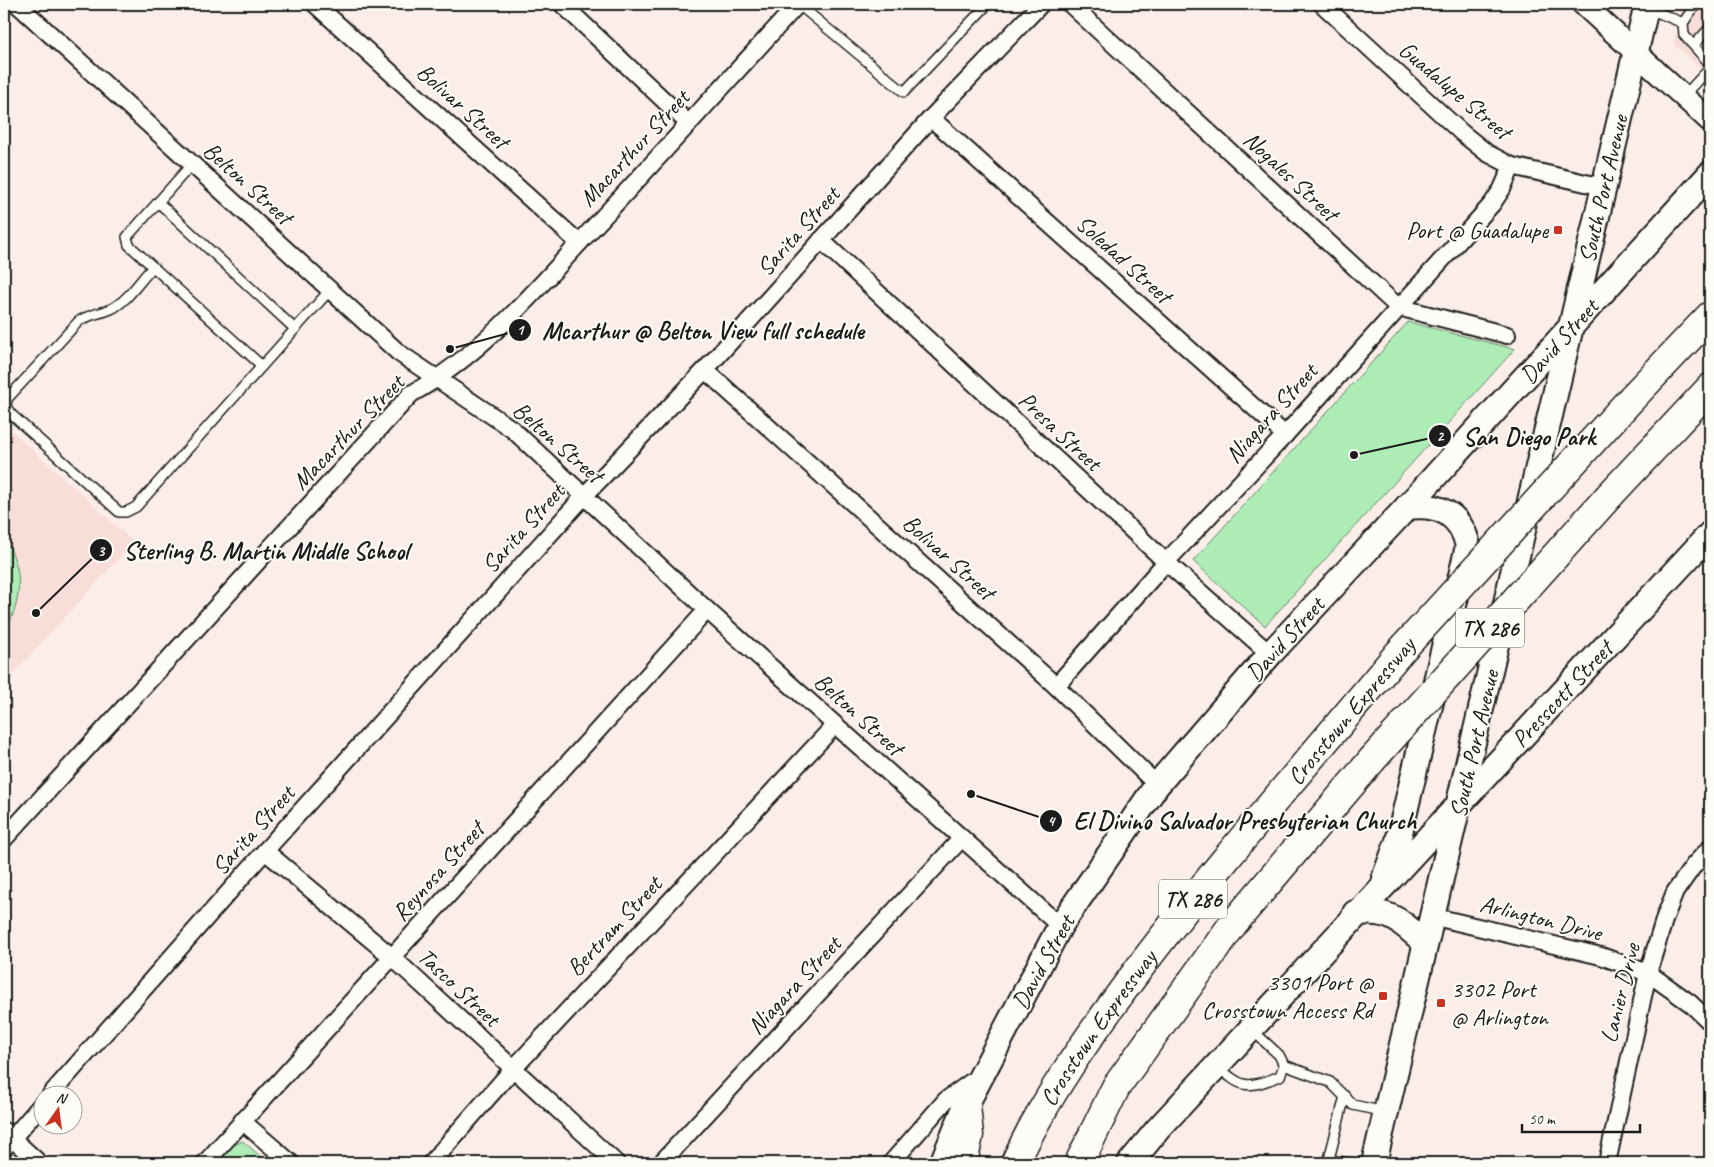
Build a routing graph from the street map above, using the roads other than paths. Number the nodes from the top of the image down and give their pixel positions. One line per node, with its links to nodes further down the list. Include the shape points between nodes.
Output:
1 (17, 4): 21 (street, Belton Street)
2 (315, 4): 27 (street, Bolivar Street)
3 (562, 4): 20 (street)
4 (798, 4): 5 (lane, via 904,92); 20 (street, Macarthur Street)
5 (988, 4)
6 (1041, 4): 18 (street, Sarita Street)
7 (1070, 4): 30 (street, Nogales Street)
8 (1322, 4): 22 (street, Guadalupe Street, via 1462,133 1487,153)
9 (1583, 4): 15 (street)
10 (1696, 4): 12 (lane)
11 (1647, 6): 12 (lane); 15 (main road, South Port Avenue)
12 (1683, 23): 14 (lane, via 1684,35)
13 (1707, 32): 14 (lane)
14 (1694, 45): 16 (lane)
15 (1636, 52): 17 (street); 24 (main road, South Port Avenue)
16 (1710, 62): 17 (lane)
17 (1684, 96): 19 (street)
18 (932, 118): 26 (street, Sarita Street); 39 (street, Soledad Street)
19 (1710, 121)
20 (689, 124): 27 (street, Macarthur Street)
21 (192, 164): 25 (lane); 29 (street, Belton Street)
22 (1512, 166): 24 (street, Guadalupe Street); 30 (street, Niagara Street, via 1492,204)
23 (1710, 174): 32 (main road, David Street)
24 (1603, 188): 32 (main road, South Port Avenue)
25 (158, 202): 28 (lane, via 127,238 128,244); 33 (lane)
26 (821, 240): 36 (street, Sarita Street); 43 (street, Presa Street)
27 (580, 242): 37 (street, Macarthur Street, via 498,328)
28 (153, 267): 35 (lane); 35 (lane, via 122,301 78,322 7,398 6,407 12,415 119,512 126,512 136,507)
29 (330, 290): 33 (lane); 37 (street, Belton Street, via 399,353)
30 (1398, 307): 34 (street, Nogales Street); 39 (street, Niagara Street)
31 (1710, 316): 84 (highway, Crosstown Expressway / TX 286, bridge, via 1398,654 1177,918 1087,1039)
32 (1571, 328): 41 (main road, David Street); 49 (main road, South Port Avenue)
33 (295, 329): 35 (lane)
34 (1506, 335)
35 (262, 366)
36 (705, 370): 40 (street, Sarita Street); 46 (street, Bolivar Street)
37 (436, 380): 40 (street, Belton Street, via 512,429); 51 (street, Macarthur Street, via 411,394)
38 (1710, 388): 85 (highway, Crosstown Expressway / TX 286, bridge, via 1372,760 1233,924 1116,1087)
39 (1285, 435): 43 (street, Niagara Street)
40 (585, 495): 44 (street, Belton Street); 53 (street, Sarita Street)
41 (1407, 507): 45 (main road, David Street); 54 (main road, via 1438,507 1464,530 1468,546 1398,841)
42 (1710, 534): 49 (main road, Presscott Street)
43 (1166, 562): 45 (street, Presa Street); 46 (street, Niagara Street)
44 (707, 610): 47 (street, Belton Street); 59 (street, Reynosa Street)
45 (1270, 654): 48 (main road, David Street)
46 (1056, 686): 48 (street, Bolivar Street)
47 (835, 724): 50 (street, Belton Street); 65 (street, Bertram Street)
48 (1157, 785): 57 (main road, David Street)
49 (1460, 803): 54 (main road, Presscott Street); 56 (main road, South Port Avenue)
50 (962, 838): 57 (street, Belton Street); 80 (street, Niagara Street)
51 (4, 839)
52 (1710, 848): 60 (street, Lanier Drive, via 1675,892 1664,917)
53 (265, 851): 59 (street, Tasco Street); 67 (street, Sarita Street)
54 (1378, 888): 55 (main road, Presscott Street)
55 (1355, 913): 58 (main road, via 1382,913 1394,918); 62 (main road, Presscott Street)
56 (1431, 916): 58 (main road, South Port Avenue); 60 (street, Arlington Drive, via 1601,956)
57 (1060, 926): 66 (main road, David Street)
58 (1425, 944): 70 (main road, South Port Avenue)
59 (392, 957): 65 (street, Tasco Street); 72 (street, Reynosa Street)
60 (1648, 973): 61 (street, Arlington Drive, via 1690,1003); 89 (street, Lanier Drive)
61 (1710, 1022)
62 (1250, 1028): 63 (main road, Presscott Street); 64 (lane, via 1279,1055)
63 (1216, 1065): 64 (lane, via 1234,1081 1249,1086 1280,1076); 86 (main road, Presscott Street)
64 (1284, 1065): 68 (lane, via 1330,1082)
65 (512, 1070): 78 (street, Bertram Street); 79 (street, Tasco Street)
66 (982, 1074): 69 (main road, David Street); 81 (street, via 946,1100)
67 (60, 1084)
68 (1345, 1096): 70 (lane, via 1353,1105); 74 (lane)
69 (966, 1105): 82 (main road, David Street); 83 (highway, via 969,1135)
70 (1386, 1112): 88 (main road, South Port Avenue)
71 (32, 1114): 73 (street)
72 (242, 1121): 76 (street, Reynosa Street); 77 (street)
73 (6, 1139): 75 (street)
74 (1329, 1161): 87 (lane)
75 (39, 1163)
76 (205, 1163)
77 (291, 1163)
78 (431, 1163)
79 (616, 1163)
80 (661, 1163)
81 (891, 1163)
82 (942, 1163)
83 (963, 1163)
84 (1015, 1163)
85 (1079, 1163)
86 (1130, 1163)
87 (1350, 1163)
88 (1374, 1163)
89 (1607, 1163)

